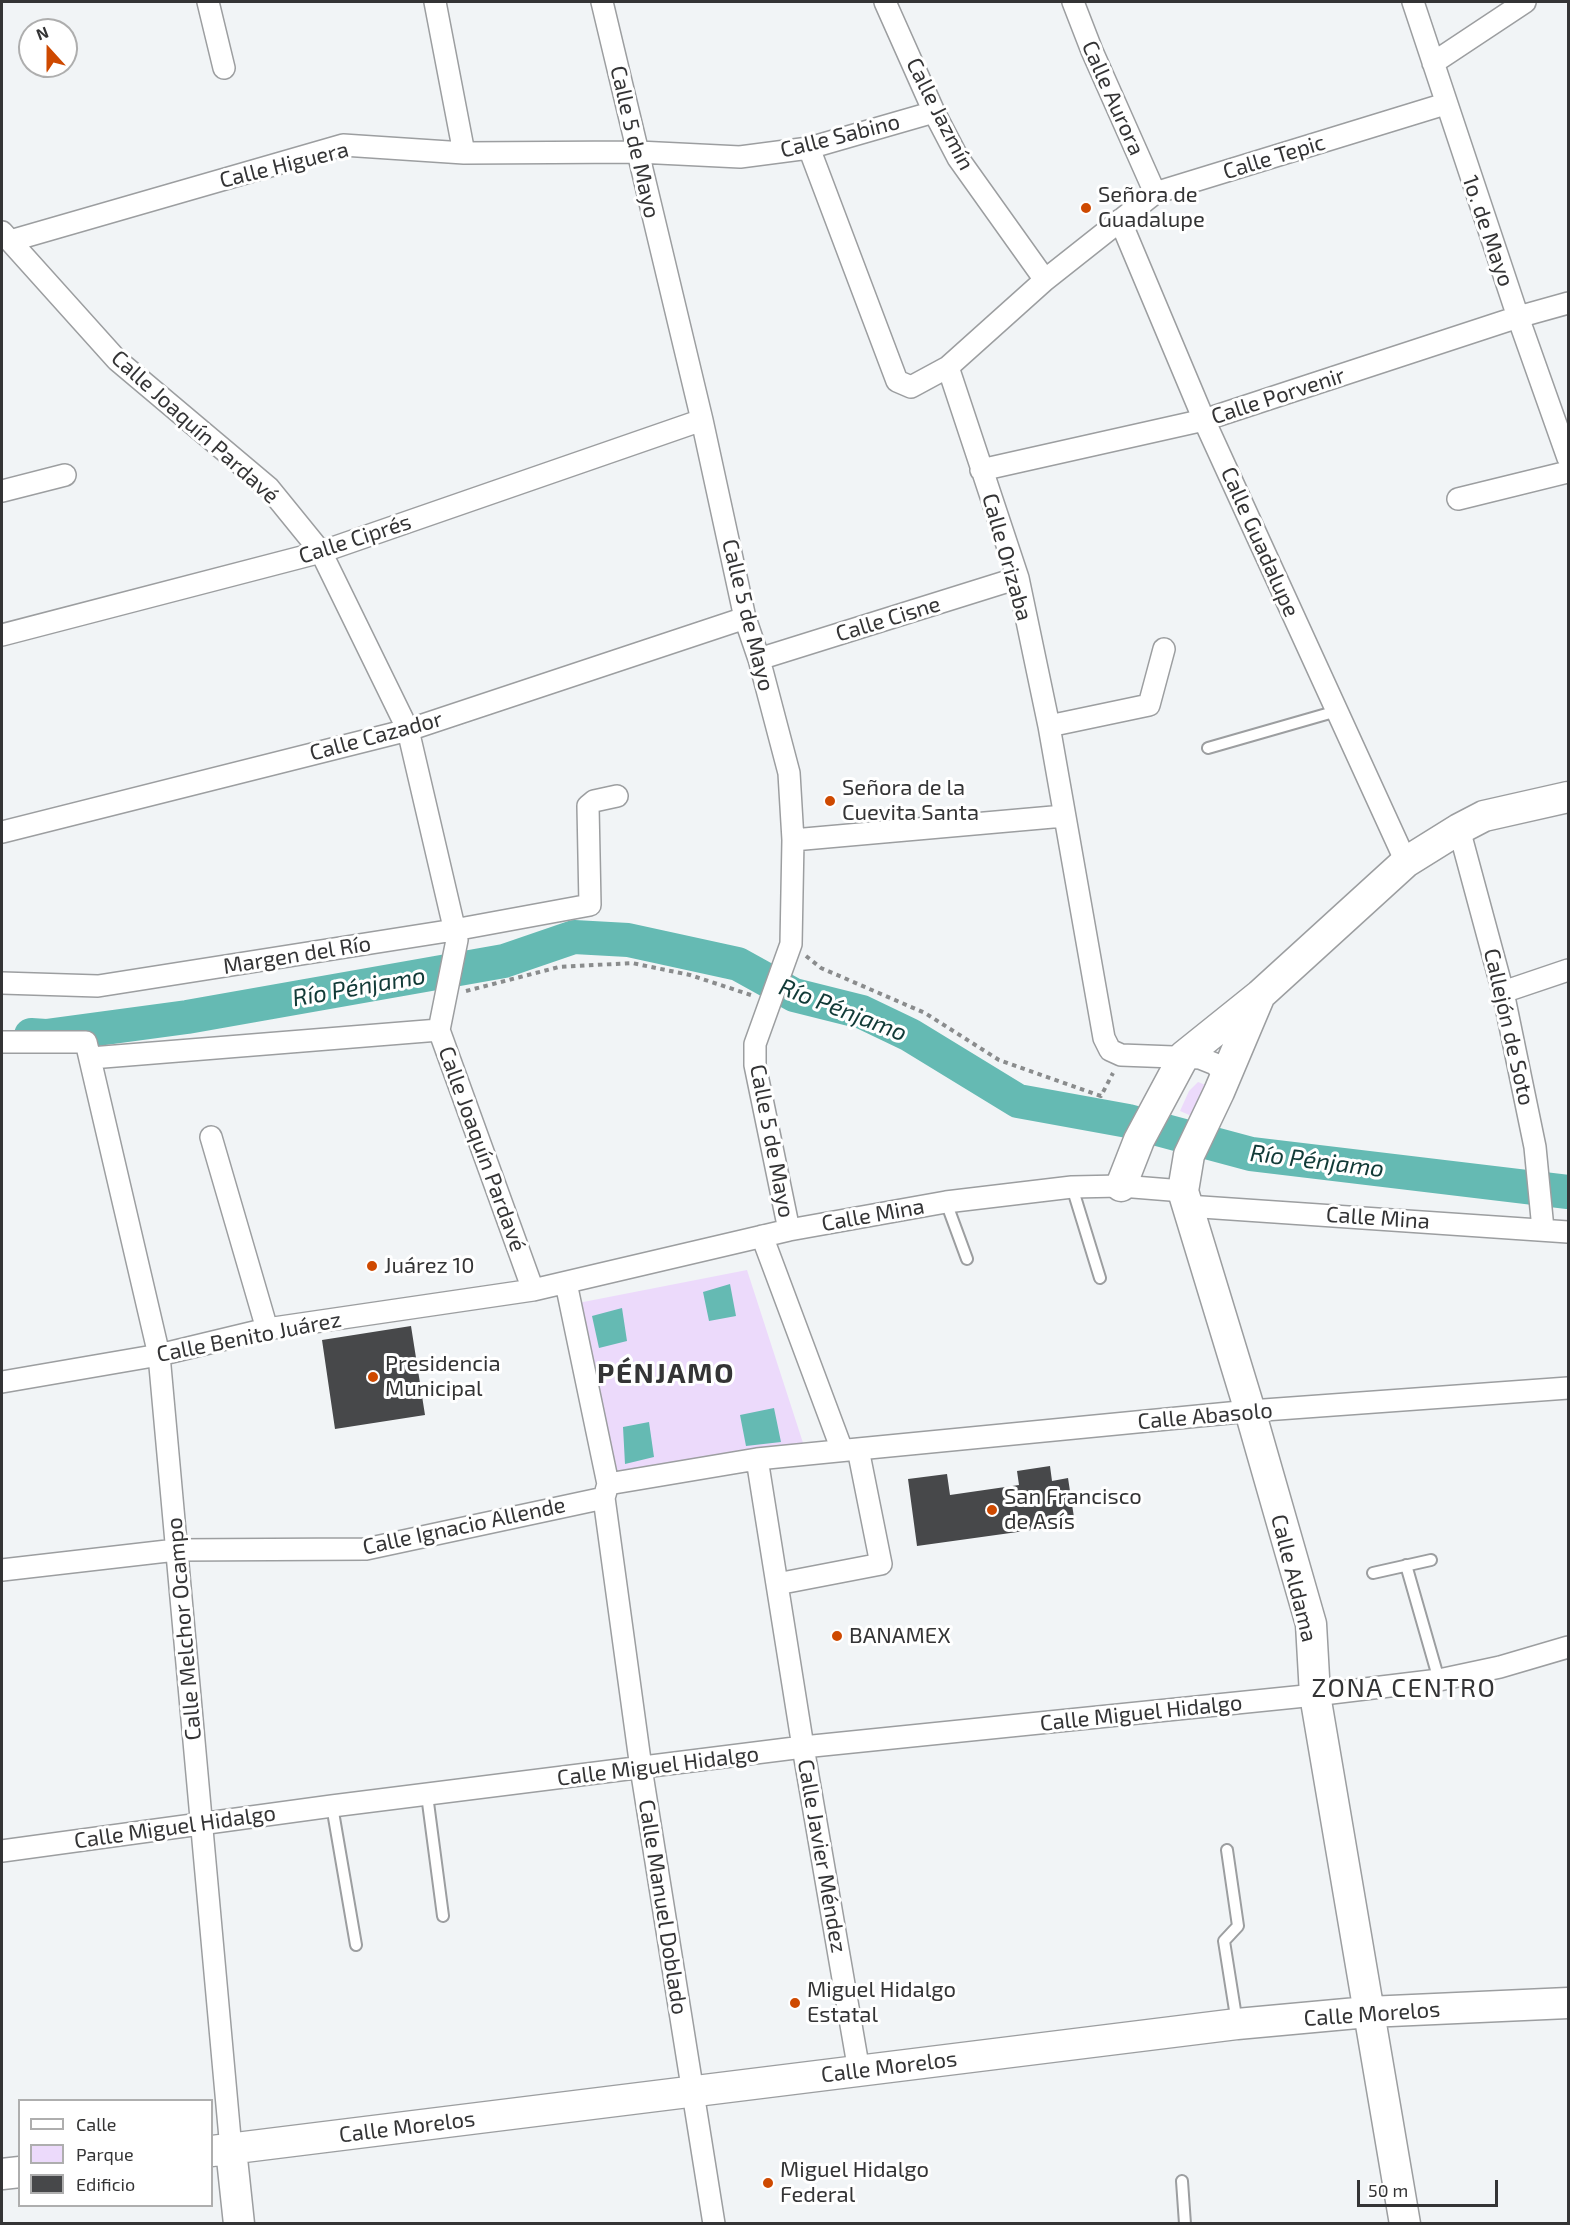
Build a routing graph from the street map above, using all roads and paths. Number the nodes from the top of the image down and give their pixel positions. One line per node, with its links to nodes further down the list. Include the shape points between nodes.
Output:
1 (208, 2): 9 (street)
2 (435, 2): 14 (street)
3 (602, 2): 13 (street, Calle 5 de Mayo)
4 (885, 2): 11 (street, Calle Jazmín)
5 (1073, 2): 15 (street, Calle Aurora)
6 (1413, 2): 8 (street, 1o. de Mayo)
7 (1525, 2): 8 (street)
8 (1434, 63): 10 (street, 1o. de Mayo)
9 (224, 68)
10 (1445, 104): 15 (street, Calle Tepic); 20 (street, 1o. de Mayo)
11 (934, 112): 12 (street, Calle Sabino); 18 (street, Calle Jazmín, via 958,158)
12 (809, 148): 13 (street, Calle Sabino, via 740,157); 21 (street, via 897,381 911,387)
13 (638, 152): 14 (street, Calle Higuera); 23 (street, Calle 5 de Mayo)
14 (464, 153): 17 (street, Calle Higuera, via 343,145)
15 (1155, 193): 16 (street, Calle Tepic)
16 (1120, 220): 18 (street, Calle Tepic); 24 (street, Calle Guadalupe)
17 (6, 236): 31 (street, Calle Joaquín Pardavé, via 117,360 269,488)
18 (1045, 280): 21 (street, Calle Tepic)
19 (1569, 303): 20 (street, Calle Porvenir)
20 (1518, 317): 22 (street, 1o. de Mayo); 24 (street, Calle Porvenir)
21 (948, 367): 26 (street, Calle Orizaba)
22 (1562, 415): 25 (street, 1o. de Mayo)
23 (702, 420): 31 (street, Calle Ciprés); 33 (street, Calle 5 de Mayo)
24 (1204, 420): 26 (street, Calle Porvenir); 37 (street, Calle Guadalupe)
25 (1569, 458)
26 (981, 470): 32 (street, Calle Orizaba)
27 (1569, 472): 30 (street)
28 (65, 475): 29 (street)
29 (2, 491)
30 (1458, 499)
31 (321, 552): 34 (street, Calle Ciprés); 39 (street, Calle Joaquín Pardavé)
32 (1018, 578): 36 (street, Calle Cisne); 38 (street, Calle Orizaba)
33 (745, 618): 36 (street, Calle 5 de Mayo); 39 (street, Calle Cazador)
34 (2, 635)
35 (1164, 649): 38 (street, via 1149,705)
36 (759, 659): 46 (street, Calle 5 de Mayo, via 789,773)
37 (1337, 711): 40 (lane); 47 (street, Calle Guadalupe)
38 (1049, 726): 43 (street, Calle Orizaba)
39 (408, 730): 45 (street, Calle Cazador); 48 (street, Calle Joaquín Pardavé)
40 (1208, 748)
41 (616, 796): 48 (street, Margen del Río, via 588,806 590,905)
42 (1569, 797): 44 (street, via 1484,816)
43 (1064, 816): 46 (street); 59 (street, Calle Orizaba, via 1104,1038)
44 (1459, 829): 47 (street); 53 (street, Callejón de Soto)
45 (2, 832)
46 (793, 840): 49 (street, Calle 5 de Mayo)
47 (1406, 862): 54 (street)
48 (455, 935): 51 (street, Calle Joaquín Pardavé); 52 (street, Margen del Río, via 98,986)
49 (791, 944): 55 (street, Calle 5 de Mayo); 59 (path, via 821,968 925,1012 999,1060 1101,1096)
50 (1569, 970): 53 (street)
51 (450, 982): 55 (path, via 459,993 559,968 632,963 690,975 759,997); 56 (street, Calle Joaquín Pardavé)
52 (2, 983)
53 (1503, 992): 67 (street, Callejón de Soto, via 1535,1147)
54 (1260, 995): 60 (street); 61 (street, Calle Aldama)
55 (763, 1021): 68 (street, Calle 5 de Mayo, via 755,1044 754,1065)
56 (439, 1030): 58 (street); 74 (street, Calle Joaquín Pardavé)
57 (2, 1042): 58 (street)
58 (88, 1050): 76 (street, Calle Melchor Ocampo)
59 (1116, 1053): 60 (street)
60 (1184, 1056): 61 (street, via 1215,1064); 63 (street, via 1139,1140)
61 (1222, 1084): 65 (street, Calle Aldama, via 1189,1155)
62 (211, 1137): 75 (street)
63 (1121, 1186): 64 (street, Calle Mina); 65 (street, Calle Mina)
64 (1072, 1187): 66 (street, Calle Mina); 72 (lane)
65 (1185, 1198): 67 (street, Calle Mina); 79 (street, Calle Aldama)
66 (946, 1202): 68 (street, Calle Mina); 71 (lane)
67 (1543, 1229): 69 (street, Calle Mina)
68 (789, 1230): 70 (street, Calle Mina)
69 (1569, 1232)
70 (762, 1236): 73 (street, Calle Mina); 80 (street)
71 (967, 1259)
72 (1100, 1278)
73 (566, 1283): 74 (street, Calle Mina); 82 (street, Calle Manuel Doblado)
74 (533, 1290): 75 (street, Calle Benito Juárez)
75 (267, 1329): 76 (street, Calle Benito Juárez)
76 (159, 1355): 77 (street, Calle Benito Juárez); 83 (street, Calle Melchor Ocampo)
77 (2, 1382)
78 (1569, 1388): 79 (street, Calle Abasolo)
79 (1250, 1411): 80 (street, Calle Abasolo); 91 (street, Calle Aldama, via 1311,1624)
80 (850, 1450): 81 (street, Calle Abasolo); 88 (street, via 881,1564)
81 (757, 1459): 82 (street, Calle Ignacio Allende); 88 (street, Calle Javier Méndez)
82 (606, 1491): 83 (street, Calle Ignacio Allende, via 366,1549); 93 (street, Calle Manuel Doblado)
83 (176, 1550): 86 (street, Calle Ignacio Allende); 96 (street, Calle Melchor Ocampo)
84 (1431, 1560): 85 (lane)
85 (1406, 1565): 87 (lane); 90 (lane)
86 (2, 1570)
87 (1373, 1573)
88 (777, 1584): 92 (street, Calle Javier Méndez)
89 (1569, 1647): 90 (street, Calle Miguel Hidalgo)
90 (1439, 1680): 91 (street, Calle Miguel Hidalgo)
91 (1315, 1695): 92 (street, Calle Miguel Hidalgo); 102 (street, Calle Aldama)
92 (803, 1748): 93 (street, Calle Miguel Hidalgo); 104 (street, Calle Javier Méndez)
93 (641, 1768): 94 (street, Calle Miguel Hidalgo); 105 (street, Calle Manuel Doblado)
94 (427, 1795): 95 (street, Calle Miguel Hidalgo); 99 (lane)
95 (332, 1806): 96 (street, Calle Miguel Hidalgo); 100 (lane)
96 (202, 1823): 98 (street, Calle Miguel Hidalgo); 106 (street, Calle Melchor Ocampo)
97 (1227, 1850): 103 (lane, via 1238,1926 1224,1941)
98 (2, 1851)
99 (442, 1916)
100 (356, 1945)
101 (1569, 2004): 102 (street, Calle Morelos)
102 (1368, 2012): 103 (street, Calle Morelos); 113 (street, Calle Aldama)
103 (1237, 2024): 104 (street, Calle Morelos)
104 (859, 2071): 105 (street, Calle Morelos)
105 (692, 2092): 106 (street, Calle Morelos); 111 (street, Calle Manuel Doblado)
106 (221, 2150): 110 (street, Calle Melchor Ocampo)
107 (18, 2172): 108 (street)
108 (2, 2174)
109 (1182, 2181): 112 (lane)
110 (239, 2223)
111 (714, 2223)
112 (1185, 2223)
113 (1405, 2223)

